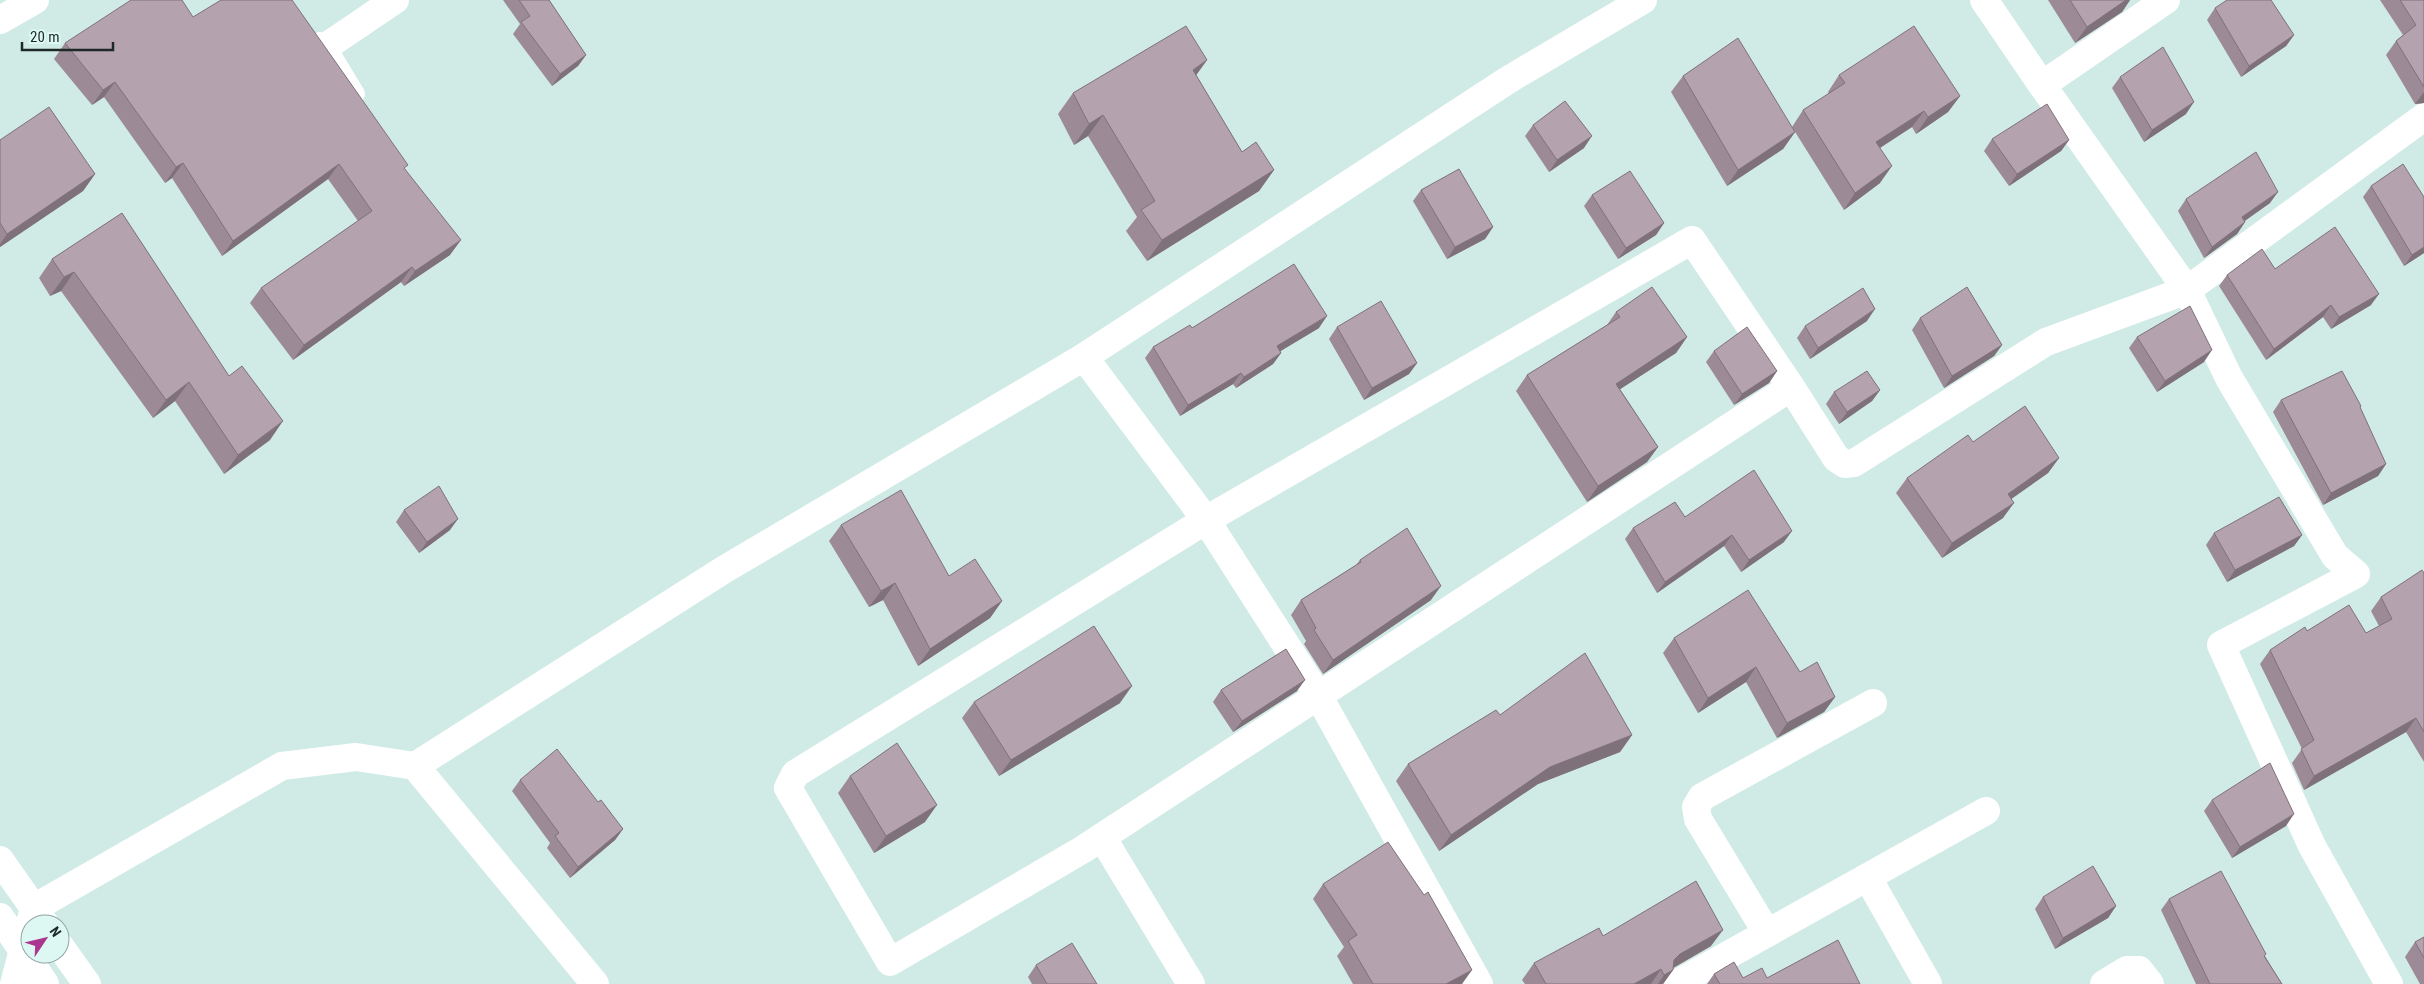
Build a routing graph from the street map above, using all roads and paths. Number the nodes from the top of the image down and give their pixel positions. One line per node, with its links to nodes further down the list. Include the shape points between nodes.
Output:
1 (35, 0): 6 (street)
2 (395, 0): 7 (street)
3 (1644, 0): 12 (street, via 1508,80)
4 (1984, 0): 8 (street)
5 (2166, 0): 8 (street)
6 (0, 20)
7 (318, 40): 9 (lane)
8 (2042, 85): 11 (street)
9 (365, 110)
10 (2424, 117): 11 (street)
11 (2187, 290): 13 (street, via 2046,342 1854,463 1845,464 1836,458); 40 (street, via 2230,378 2335,556 2356,574 2221,645 2312,846)
12 (1084, 357): 14 (street); 17 (street, via 725,570)
13 (1792, 387): 14 (street, via 1692,240); 15 (street)
14 (1206, 520): 15 (street); 19 (street, via 795,774 788,788 890,962)
15 (1318, 695): 19 (street); 35 (street)
16 (1873, 703): 25 (street, via 1702,797 1696,807 1698,819)
17 (415, 766): 23 (street, via 356,757 282,766); 33 (street)
18 (1986, 811): 21 (street)
19 (1102, 837): 34 (street)
20 (0, 860): 22 (street)
21 (1868, 878): 25 (street); 37 (street)
22 (39, 914)
23 (43, 914)
24 (0, 916): 26 (street)
25 (1767, 933): 36 (street)
26 (20, 945)
27 (20, 961): 30 (street)
28 (70, 961): 32 (street)
29 (33, 964): 31 (street)
30 (14, 984)
31 (46, 984)
32 (86, 984)
33 (595, 984)
34 (1191, 984)
35 (1479, 984)
36 (1676, 984)
37 (1928, 984)
38 (2104, 984): 39 (street, via 2127,970 2139,970)
39 (2150, 984)
40 (2389, 984)

